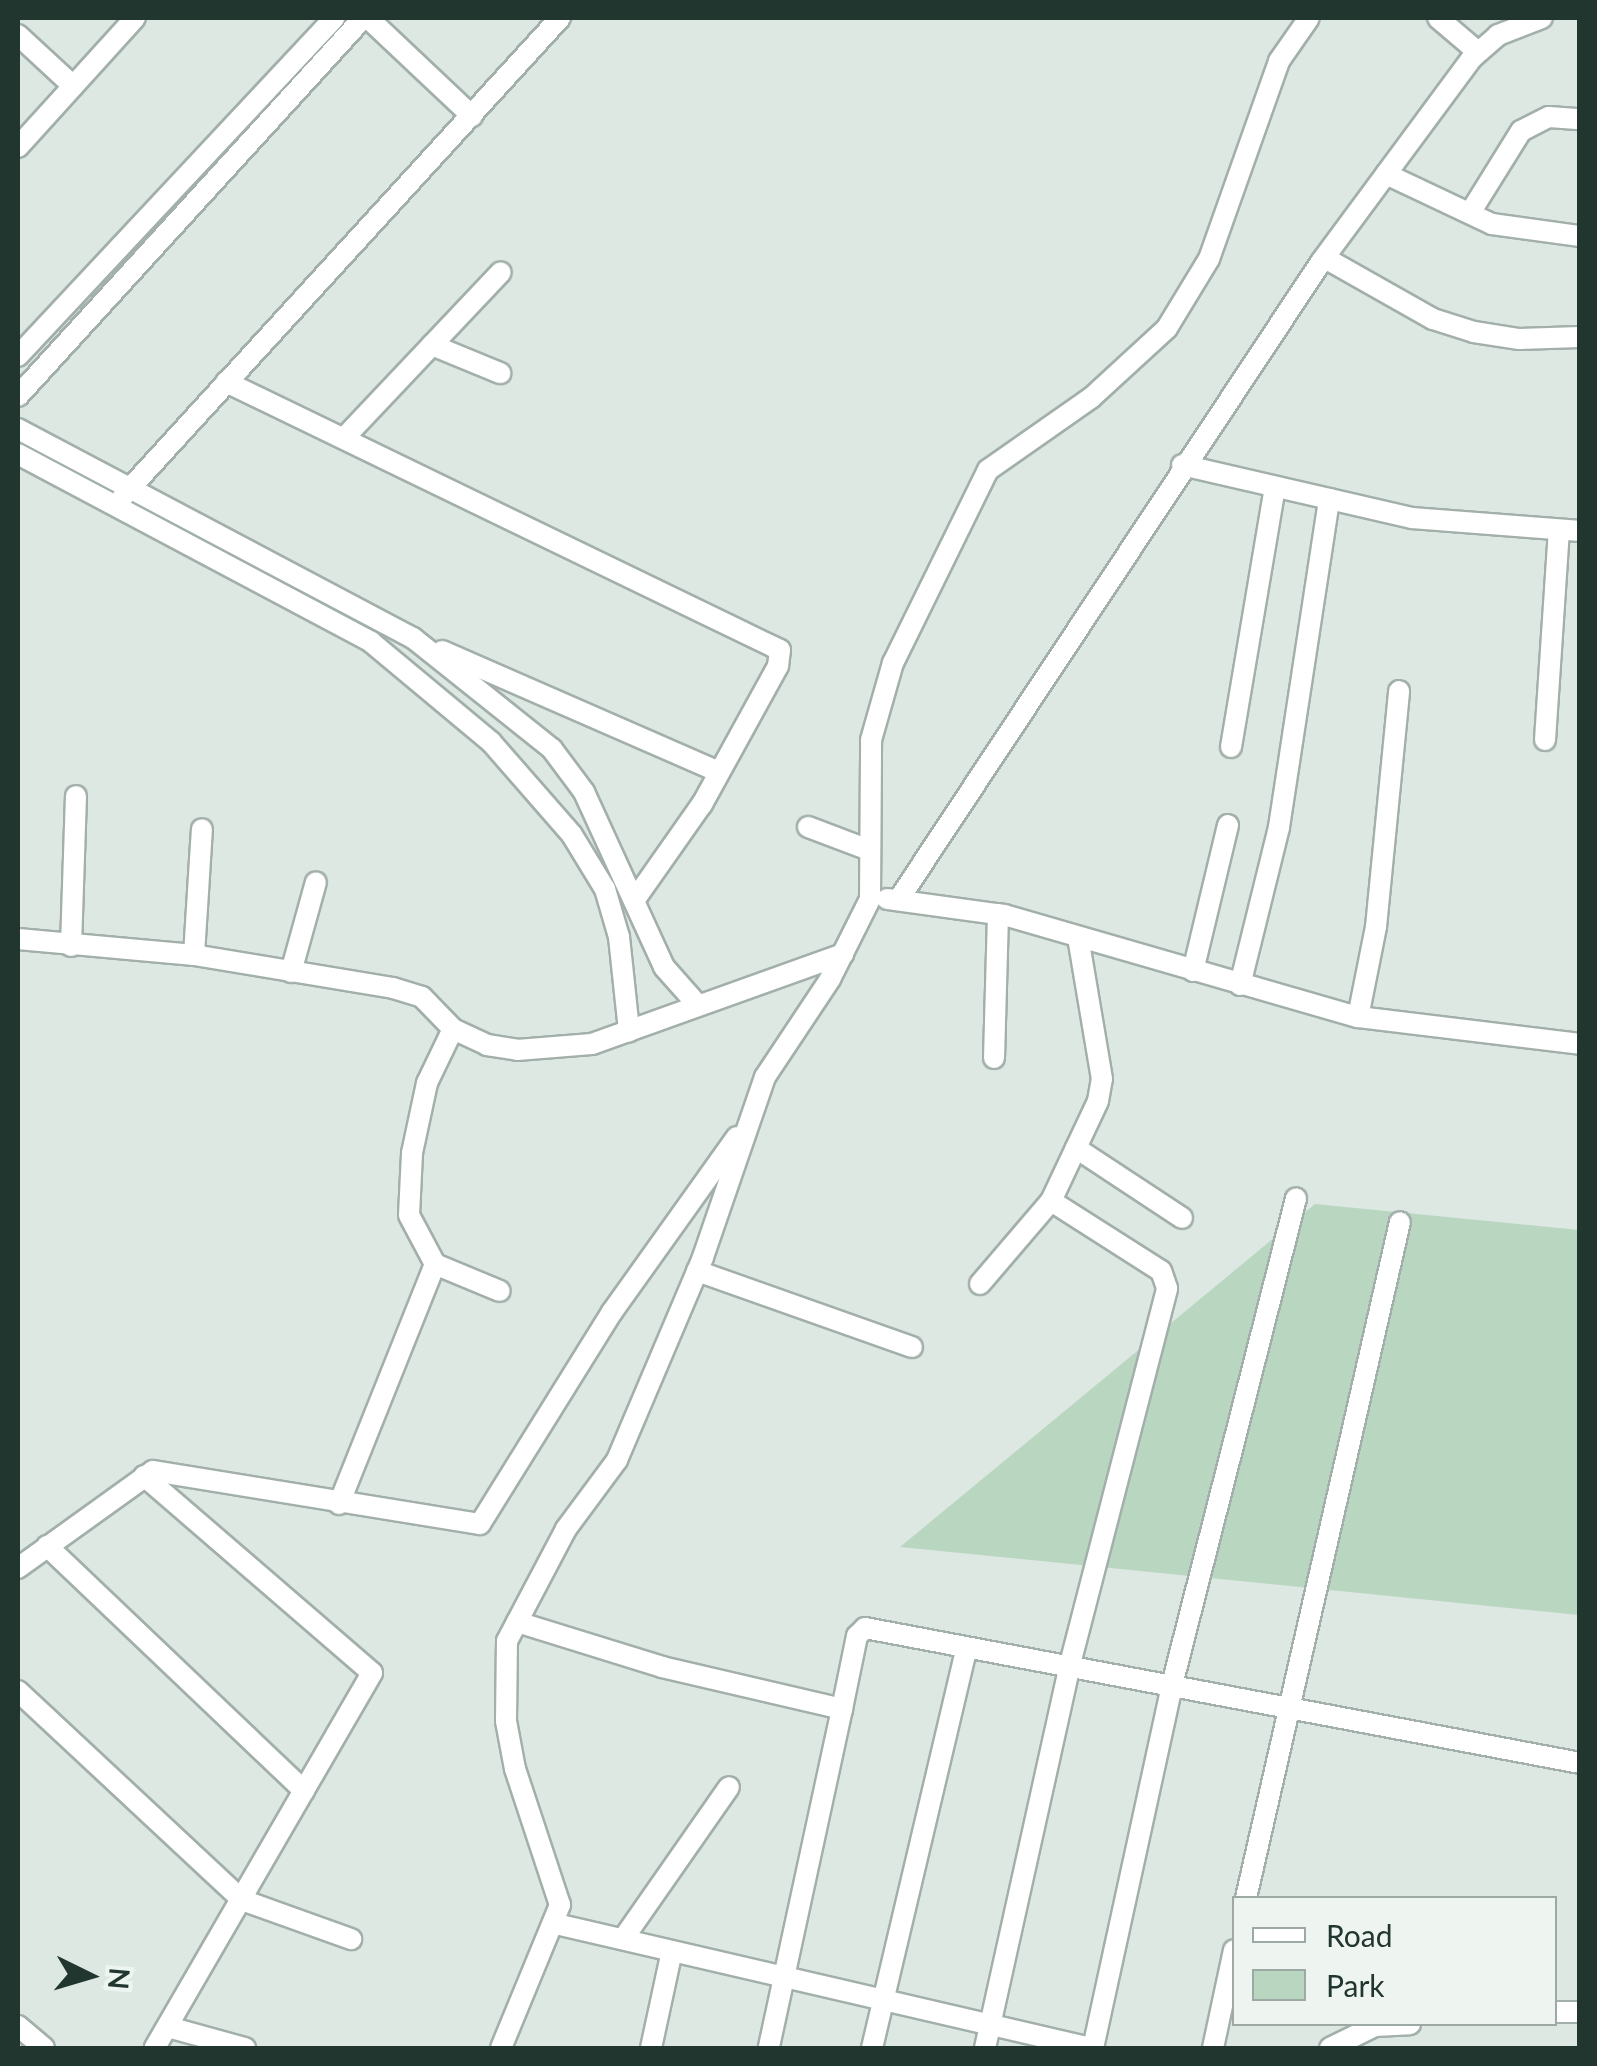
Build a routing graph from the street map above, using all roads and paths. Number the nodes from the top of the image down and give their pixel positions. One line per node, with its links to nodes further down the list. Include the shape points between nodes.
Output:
1 (135, 18): 10 (street)
2 (334, 18): 21 (street)
3 (366, 18): 11 (street); 24 (street)
4 (560, 18): 11 (street)
5 (1308, 18): 43 (street, via 1279,61 1209,258 1167,328 1091,398 988,470 930,576 893,663 871,740)
6 (1438, 18): 9 (street)
7 (1542, 18): 9 (street)
8 (18, 35): 10 (street)
9 (1478, 52): 14 (street)
10 (73, 86): 13 (street)
11 (472, 116): 23 (street)
12 (1580, 119): 15 (street, via 1549,117 1521,131)
13 (18, 147)
14 (1386, 174): 15 (street); 17 (street)
15 (1470, 213): 16 (street, via 1492,224)
16 (1580, 236)
17 (1325, 258): 19 (street, via 1433,319 1474,332 1520,340); 28 (street)
18 (501, 272): 20 (street)
19 (1580, 338)
20 (432, 345): 22 (street); 26 (street)
21 (18, 356)
22 (500, 372)
23 (226, 382): 26 (street); 29 (street)
24 (18, 396)
25 (18, 429): 29 (street)
26 (344, 438): 38 (street, via 772,642 778,666)
27 (18, 454): 32 (street)
28 (1182, 465): 30 (street); 47 (street)
29 (130, 486): 32 (street); 34 (street)
30 (1275, 487): 31 (street); 37 (street)
31 (1329, 499): 33 (street, via 1412,518); 56 (street, via 1279,827)
32 (115, 507): 60 (street, via 371,642 490,742 572,835 604,890 619,936)
33 (1569, 531): 36 (street)
34 (414, 638): 38 (street); 45 (street, via 552,749 584,792)
35 (1399, 691): 58 (street, via 1376,927)
36 (1546, 740)
37 (1231, 747)
38 (720, 772): 45 (street)
39 (76, 796): 51 (street)
40 (1228, 825): 55 (street)
41 (808, 827): 43 (street)
42 (202, 829): 52 (street)
43 (869, 850): 46 (street)
44 (316, 882): 54 (street)
45 (636, 898): 57 (street, via 664,967)
46 (870, 899): 47 (street); 53 (street)
47 (898, 899): 48 (street)
48 (998, 914): 49 (street); 62 (street)
49 (1078, 937): 55 (street); 64 (street, via 1102,1079)
50 (18, 939): 51 (street)
51 (71, 946): 52 (street)
52 (194, 954): 54 (street)
53 (843, 954): 57 (street); 63 (street, via 766,1076)
54 (291, 972): 59 (street, via 422,997)
55 (1193, 972): 56 (street)
56 (1240, 985): 58 (street)
57 (696, 1003): 60 (street)
58 (1358, 1017): 61 (street)
59 (453, 1030): 60 (street, via 486,1046 517,1050 592,1044); 69 (street, via 427,1083 412,1153 409,1215)
60 (629, 1030)
61 (1580, 1044)
62 (994, 1058)
63 (751, 1118): 70 (street); 75 (street, via 612,1312 480,1524)
64 (1076, 1148): 66 (street); 67 (street)
65 (1296, 1198): 81 (street)
66 (1052, 1202): 71 (street); 80 (street, via 1161,1271 1167,1288)
67 (1182, 1218)
68 (1400, 1222): 83 (street, via 1360,1418)
69 (435, 1264): 72 (street); 75 (street)
70 (697, 1271): 73 (street); 78 (street, via 617,1460 566,1529)
71 (980, 1284)
72 (500, 1290)
73 (912, 1348)
74 (144, 1476): 75 (street, via 184,1473); 76 (street); 87 (street, via 372,1674)
75 (340, 1504)
76 (47, 1546): 77 (street); 87 (street)
77 (18, 1568)
78 (517, 1622): 84 (street, via 662,1667); 90 (street, via 504,1675 506,1721 515,1769 558,1887)
79 (966, 1650): 80 (street); 84 (street, via 865,1628 857,1636); 96 (street)
80 (1069, 1668): 81 (street); 100 (street)
81 (1172, 1681): 83 (street); 108 (street)
82 (18, 1691): 89 (street)
83 (1288, 1706): 85 (street); 88 (street)
84 (842, 1709): 95 (street)
85 (1580, 1763)
86 (730, 1787): 92 (street)
87 (304, 1791): 89 (street)
88 (1246, 1896)
89 (242, 1900): 91 (street); 99 (street)
90 (556, 1924): 92 (street); 104 (street)
91 (351, 1939)
92 (623, 1939): 93 (street)
93 (672, 1951): 95 (street); 105 (street)
94 (1232, 1959): 109 (street)
95 (781, 1977): 96 (street); 106 (street)
96 (881, 2000): 100 (street); 107 (street)
97 (18, 2026): 101 (street)
98 (1374, 2026): 110 (street)
99 (168, 2027): 102 (street); 103 (street)
100 (987, 2039): 108 (street)
101 (44, 2048)
102 (155, 2048)
103 (245, 2048)
104 (501, 2048)
105 (652, 2048)
106 (769, 2048)
107 (872, 2048)
108 (1092, 2048)
109 (1213, 2048)
110 (1330, 2048)

